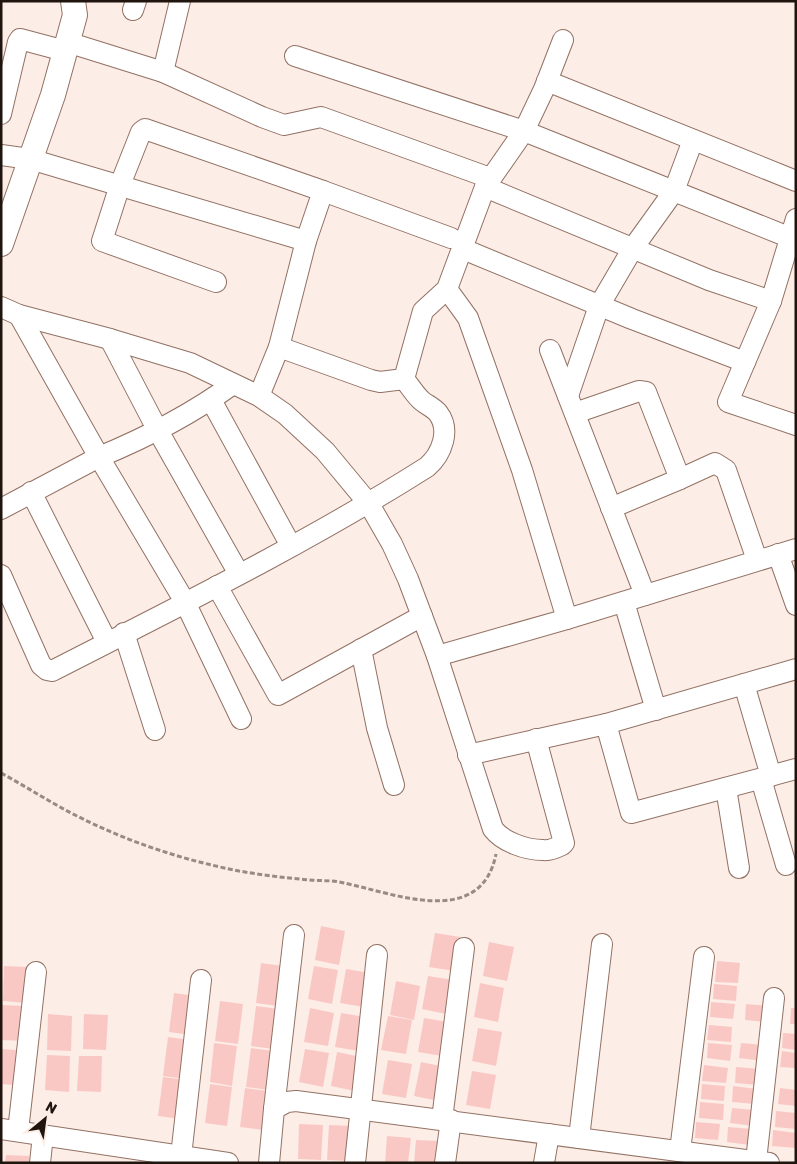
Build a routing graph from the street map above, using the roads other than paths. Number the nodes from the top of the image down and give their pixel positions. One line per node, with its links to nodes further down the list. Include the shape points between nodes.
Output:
1 (73, 1): 4 (street, via 75,15)
2 (180, 1): 6 (street)
3 (563, 40): 7 (street)
4 (66, 46): 6 (street); 8 (street, via 20,39); 12 (street)
5 (295, 56): 9 (street)
6 (163, 72): 14 (street, via 284,126 321,117)
7 (547, 81): 9 (street); 10 (street)
8 (1, 114)
9 (524, 131): 14 (street); 17 (street)
10 (693, 140): 13 (street); 17 (street)
11 (1, 155): 12 (street)
12 (30, 159): 15 (street); 20 (street)
13 (796, 181)
14 (488, 183): 21 (street); 22 (street)
15 (120, 185): 16 (street, via 141,132 145,130); 19 (street); 24 (street, via 102,241)
16 (323, 191): 19 (street); 21 (street)
17 (674, 191): 18 (street); 22 (street)
18 (793, 229): 23 (street)
19 (306, 241): 30 (street)
20 (1, 244)
21 (457, 244): 25 (street); 27 (street)
22 (633, 248): 26 (street, via 708,280); 27 (street)
23 (790, 258): 26 (street)
24 (216, 282)
25 (447, 290): 33 (street, via 422,311); 57 (street, via 468,318 522,470)
26 (771, 301): 32 (street)
27 (599, 306): 32 (street); 37 (street)
28 (10, 311): 29 (street); 40 (street)
29 (110, 339): 34 (street, via 190,363); 39 (street)
30 (279, 347): 33 (street, via 371,380); 35 (street)
31 (550, 350): 37 (street)
32 (745, 362): 38 (street, via 728,402)
33 (404, 379): 43 (street, via 421,400 438,413 445,436 433,462)
34 (233, 384): 35 (street); 36 (street)
35 (259, 396): 43 (street, via 285,414 324,451)
36 (211, 400): 39 (street); 46 (street)
37 (571, 405): 41 (street, via 639,390 646,392); 44 (street)
38 (796, 425)
39 (157, 429): 40 (street); 49 (street)
40 (99, 457): 42 (street); 53 (street)
41 (680, 479): 44 (street); 48 (street, via 715,463 726,470)
42 (31, 492): 45 (street); 58 (street)
43 (369, 504): 46 (street); 56 (street, via 392,544)
44 (611, 508): 52 (street)
45 (1, 509)
46 (291, 546): 49 (street)
47 (787, 551): 48 (street); 55 (street)
48 (757, 560): 52 (street)
49 (239, 574): 51 (street)
50 (1, 575): 58 (street, via 41,665 47,670)
51 (217, 586): 53 (street); 59 (street, via 278,695)
52 (644, 595): 54 (street)
53 (186, 602): 58 (street); 64 (street)
54 (624, 602): 57 (street); 63 (street)
55 (796, 605)
56 (422, 616): 59 (street); 60 (street)
57 (568, 619): 60 (street)
58 (116, 638): 66 (street)
59 (361, 649): 71 (street, via 377,728)
60 (437, 656): 68 (street)
61 (796, 669): 62 (street)
62 (744, 684): 63 (street); 70 (street)
63 (656, 710): 65 (street)
64 (241, 719)
65 (606, 724): 67 (street); 72 (street, via 631,813)
66 (155, 730)
67 (536, 739): 68 (street); 68 (street, via 564,843 544,851 518,845 493,829)
68 (468, 755)
69 (796, 769): 70 (street)
70 (766, 778): 72 (street); 73 (street)
71 (394, 785)
72 (726, 788): 74 (street)
73 (786, 866)
74 (738, 868)
75 (294, 935): 83 (street)
76 (602, 944): 89 (street)
77 (464, 948): 85 (street)
78 (377, 955): 84 (street)
79 (704, 957): 90 (street)
80 (36, 972): 86 (street)
81 (201, 980): 93 (street)
82 (774, 998): 94 (street)
83 (274, 1109): 84 (street, via 296,1101); 97 (street)
84 (361, 1109): 85 (street); 98 (street)
85 (446, 1120): 87 (street); 99 (street)
86 (10, 1130): 88 (street)
87 (549, 1134): 89 (street); 100 (street)
88 (43, 1136): 92 (street); 95 (street)
89 (579, 1138): 91 (street)
90 (680, 1150): 91 (street); 94 (street)
91 (643, 1154)
92 (117, 1155): 93 (street)
93 (191, 1159): 96 (street)
94 (762, 1162)
95 (40, 1163)
96 (228, 1163)
97 (269, 1163)
98 (355, 1163)
99 (445, 1163)
100 (544, 1163)

